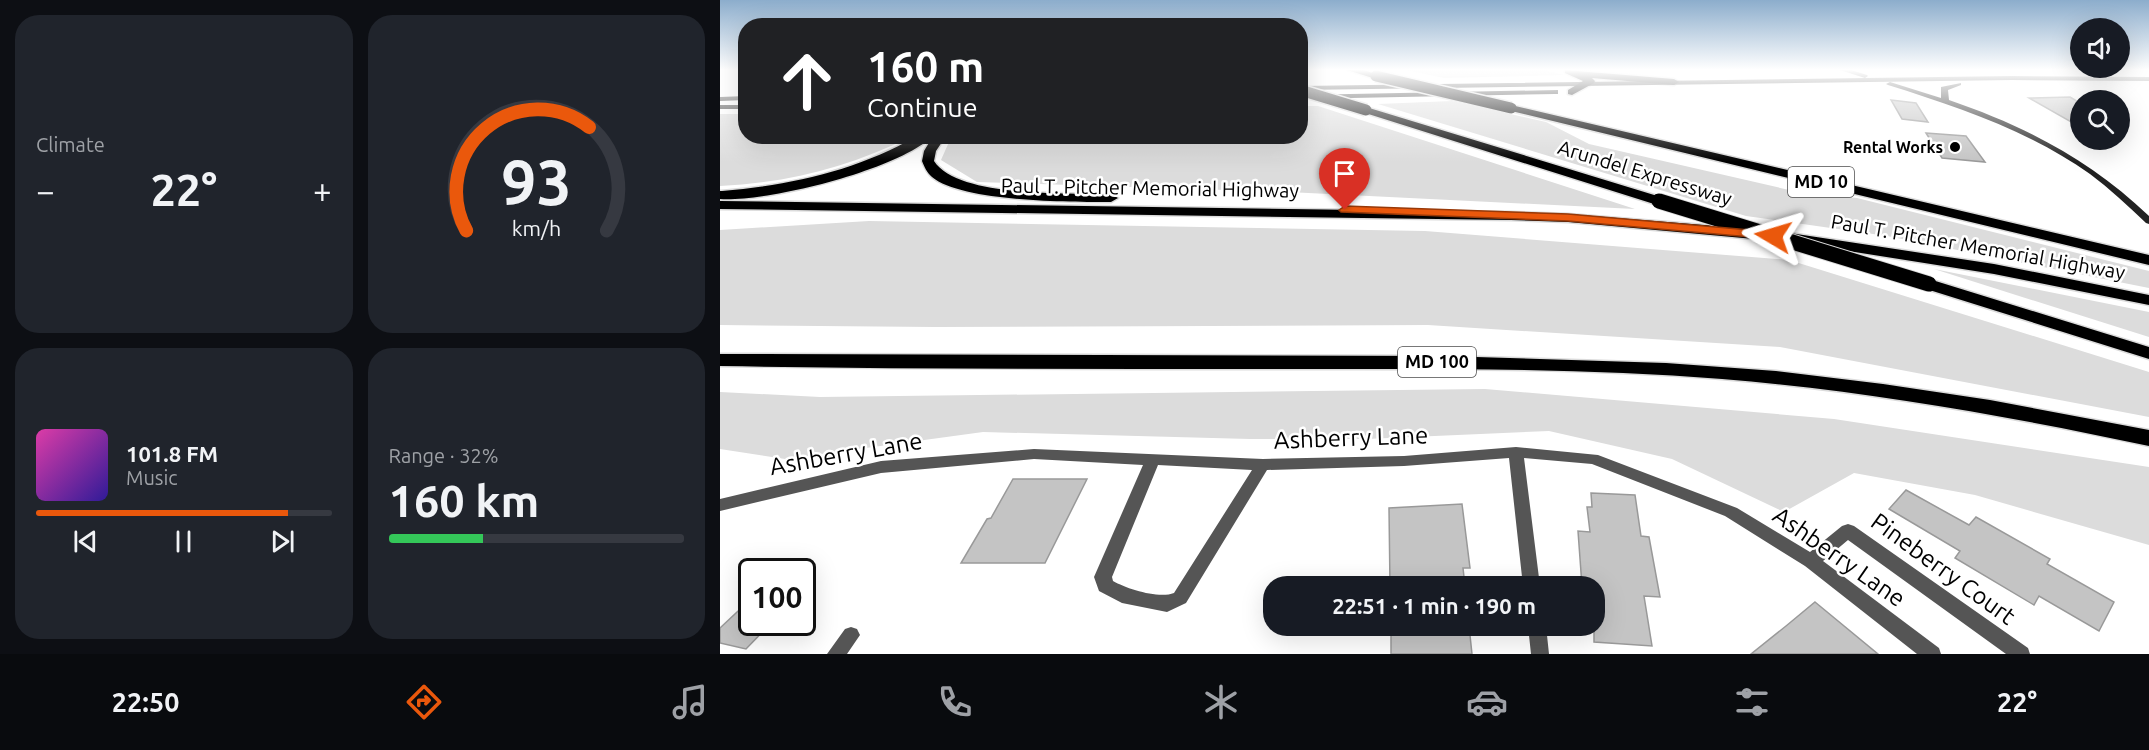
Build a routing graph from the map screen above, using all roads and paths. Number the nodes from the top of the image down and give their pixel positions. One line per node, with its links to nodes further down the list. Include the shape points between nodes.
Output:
1 (1335, 101): 14 (highway, Arundel Expressway, bridge)
2 (1480, 101): 12 (highway, Arundel Expressway / MD 10, bridge)
3 (1946, 101): 11 (main road, via 2034,136 2084,165 2127,197)
4 (720, 107): 5 (main road)
5 (738, 107)
6 (917, 144): 8 (highway, via 842,173 769,190)
7 (931, 144): 10 (highway, via 928,159 931,169 939,177 974,189)
8 (720, 195)
9 (720, 205): 10 (highway, Paul T. Pitcher Memorial Highway)
10 (1416, 214): 13 (highway, Paul T. Pitcher Memorial Highway, via 1568,218 1796,238 1994,269)
11 (2149, 221)
12 (2149, 260)
13 (2149, 300)
14 (2149, 353)
15 (720, 360): 16 (highway, MD 100)
16 (914, 363): 17 (highway); 18 (highway, MD 100, via 1462,362 1711,372 1960,402)
17 (720, 370)
18 (2149, 438)
19 (1516, 452): 21 (street, Ashberry Lane, via 1404,461); 23 (street, Ashberry Lane, via 1593,459 1649,479 1731,512); 24 (street)
20 (1152, 461): 21 (street, Ashberry Lane); 21 (street, via 1103,577 1106,586 1122,595 1167,604 1180,598); 22 (street, Ashberry Lane, via 1034,454 881,467)
21 (1263, 465)
22 (720, 505)
23 (1811, 561): 29 (street, Ashberry Lane); 30 (street, Pineberry Court, via 1848,531)
24 (1531, 576)
25 (851, 635): 27 (street)
26 (1538, 636): 28 (street)
27 (836, 654)
28 (1540, 654)
29 (1932, 654)
30 (2020, 654)

